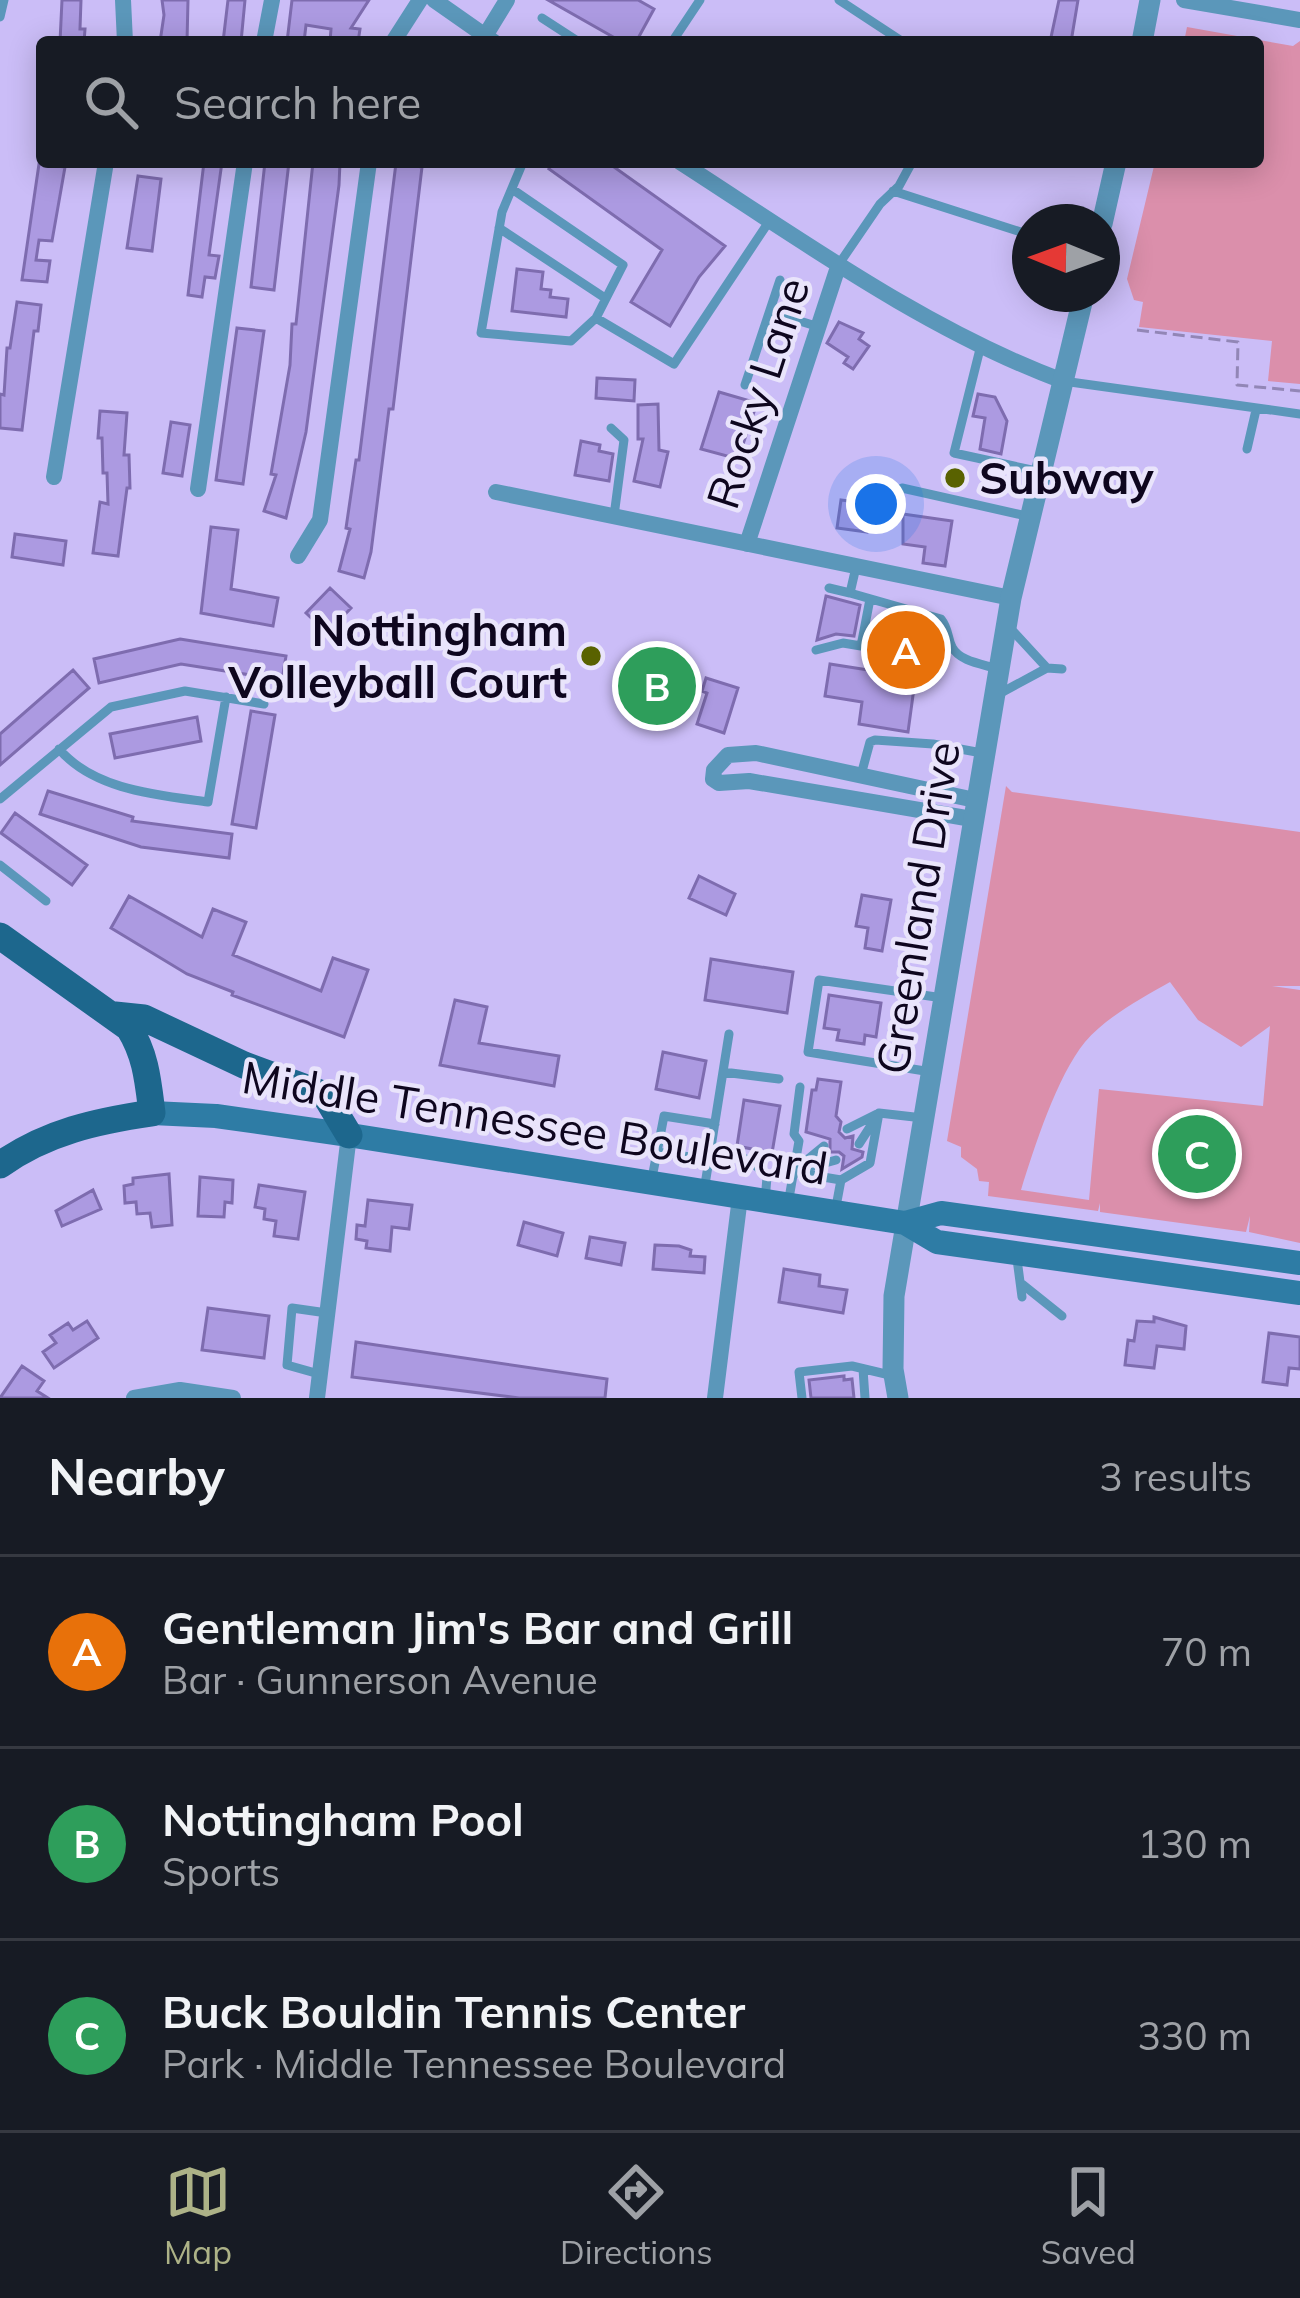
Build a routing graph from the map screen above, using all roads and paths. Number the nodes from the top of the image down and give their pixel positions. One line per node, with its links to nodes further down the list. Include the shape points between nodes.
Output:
1 (4, 0): 11 (lane)
2 (123, 0): 14 (street)
3 (272, 0): 15 (street)
4 (420, 0): 16 (street)
5 (434, 0): 17 (street)
6 (507, 0): 18 (street)
7 (700, 0): 20 (lane)
8 (1150, 0): 22 (street)
9 (1184, 0): 13 (street)
10 (844, 1): 21 (lane)
11 (0, 17)
12 (542, 18): 19 (lane)
13 (1300, 20)
14 (125, 36)
15 (265, 36)
16 (397, 36)
17 (485, 36)
18 (490, 36)
19 (570, 36)
20 (677, 36)
21 (894, 36)
22 (1143, 36)
23 (105, 168): 55 (street)
24 (244, 168): 57 (street)
25 (368, 168): 62 (street, via 320,520)
26 (521, 168): 30 (lane)
27 (689, 168): 33 (street)
28 (908, 168): 31 (lane)
29 (1115, 168): 32 (street)
30 (512, 189): 34 (lane); 38 (lane, via 623,265)
31 (893, 191): 35 (lane); 36 (lane)
32 (1107, 204)
33 (770, 220): 36 (street); 41 (lane, via 674,364)
34 (499, 228): 38 (lane); 41 (lane, via 481,333 571,341)
35 (1012, 229)
36 (839, 264): 42 (street, Rocky Lane); 44 (street)
37 (781, 280): 39 (lane)
38 (604, 298): 41 (lane)
39 (770, 312): 42 (lane); 46 (lane)
40 (1080, 312): 45 (street, Greenland Drive)
41 (596, 318)
42 (816, 326): 61 (street, Rocky Lane)
43 (1137, 329): 47 (path, via 1238,342 1235,381 1251,390)
44 (982, 345): 45 (street); 54 (lane, via 954,453)
45 (1063, 381): 50 (lane); 54 (street, Greenland Drive)
46 (745, 385)
47 (1274, 388): 48 (path); 49 (path)
48 (1300, 391)
49 (1273, 397)
50 (1256, 410): 51 (lane); 53 (lane)
51 (1300, 414)
52 (611, 428): 59 (lane, via 624,440)
53 (1247, 449)
54 (1041, 472): 60 (street, Greenland Drive)
55 (54, 477)
56 (902, 488): 60 (lane)
57 (198, 489)
58 (496, 492): 59 (street)
59 (614, 517): 61 (street)
60 (1030, 517): 67 (street, Greenland Drive)
61 (747, 544): 63 (street)
62 (298, 556)
63 (856, 566): 64 (street); 66 (lane)
64 (901, 575): 67 (street); 69 (lane)
65 (829, 588): 66 (lane)
66 (850, 593): 68 (lane)
67 (1011, 598): 70 (street, Greenland Drive)
68 (870, 599): 69 (lane); 71 (lane, via 861,646)
69 (896, 606): 73 (lane, via 945,622 953,650)
70 (1006, 624): 72 (lane); 73 (street, Greenland Drive)
71 (816, 650)
72 (1047, 668): 74 (lane); 76 (lane)
73 (998, 669): 76 (street, Greenland Drive)
74 (1062, 669)
75 (226, 697): 77 (lane); 78 (lane, via 185,691 111,707); 78 (lane, via 208,802 146,794 77,770)
76 (992, 698): 79 (street, Greenland Drive)
77 (264, 704)
78 (59, 749): 81 (lane)
79 (982, 753): 80 (lane, via 875,740); 82 (street, Greenland Drive)
80 (861, 776): 82 (street); 82 (street, via 756,753 728,755 713,779)
81 (0, 799)
82 (973, 809): 86 (street, Greenland Drive)
83 (0, 865): 84 (lane)
84 (46, 902)
85 (0, 936): 87 (main road)
86 (943, 998): 90 (street, Greenland Drive); 90 (lane, via 818,980 808,1052)
87 (115, 1015): 93 (main road, via 141,1047); 98 (main road, via 144,1018 326,1095)
88 (729, 1034): 89 (lane)
89 (723, 1072): 91 (lane); 96 (lane)
90 (931, 1072): 95 (street, Greenland Drive)
91 (778, 1079)
92 (800, 1087): 105 (lane)
93 (152, 1112): 98 (main road, Middle Tennessee Boulevard); 104 (main road, via 89,1122)
94 (879, 1113): 95 (lane); 97 (lane); 99 (lane); 106 (lane, via 870,1163)
95 (923, 1118): 111 (street, Greenland Drive)
96 (715, 1124): 101 (lane, via 664,1116); 102 (lane)
97 (848, 1129)
98 (349, 1135): 107 (main road, Middle Tennessee Boulevard); 117 (street)
99 (859, 1144)
100 (824, 1146): 105 (lane)
101 (657, 1152): 102 (lane); 107 (lane)
102 (710, 1154): 108 (lane); 109 (lane, via 757,1163 767,1177)
103 (836, 1160): 105 (lane)
104 (0, 1165)
105 (794, 1172): 106 (lane); 109 (lane)
106 (842, 1180): 110 (lane)
107 (652, 1183): 108 (main road, Middle Tennessee Boulevard)
108 (704, 1191): 109 (main road, Middle Tennessee Boulevard)
109 (764, 1200): 110 (main road, Middle Tennessee Boulevard); 126 (street)
110 (836, 1212): 111 (main road, Middle Tennessee Boulevard)
111 (905, 1223): 112 (main road, Middle Tennessee Boulevard, via 937,1242); 113 (main road, Middle Tennessee Boulevard, via 941,1213); 121 (street, Greenland Drive, via 894,1296)
112 (1016, 1253): 114 (lane); 115 (main road, Middle Tennessee Boulevard)
113 (1300, 1263)
114 (1022, 1284): 116 (lane); 118 (lane)
115 (1300, 1293)
116 (1022, 1297)
117 (327, 1313): 120 (street); 120 (lane, via 292,1308 287,1365)
118 (1062, 1316)
119 (862, 1369): 121 (lane); 127 (lane, via 799,1372); 128 (lane)
120 (320, 1374): 125 (street)
121 (896, 1387)
122 (211, 1396): 123 (street, via 180,1390); 124 (street)
123 (134, 1398)
124 (233, 1398)
125 (317, 1398)
126 (715, 1398)
127 (802, 1398)
128 (865, 1398)

